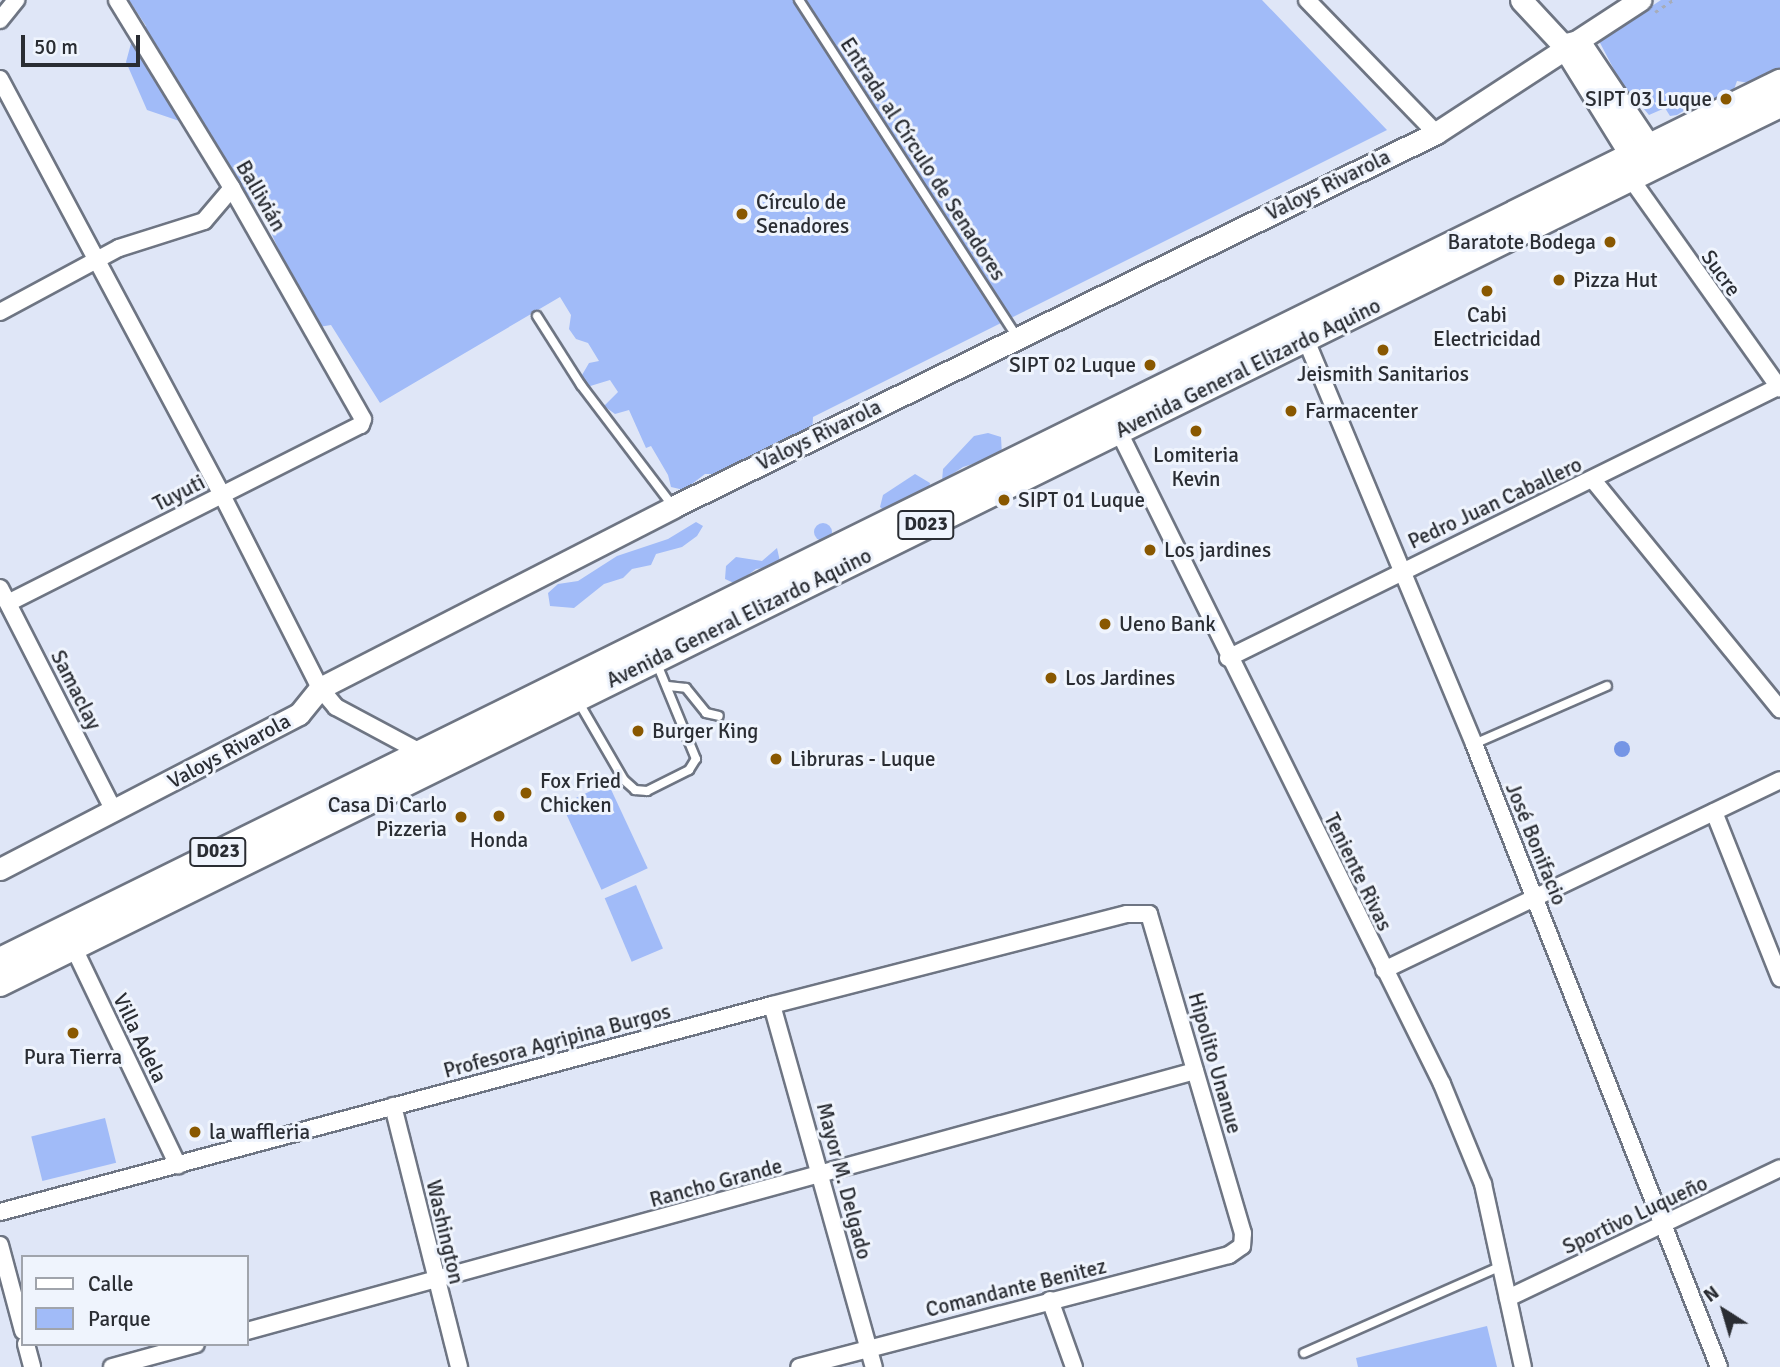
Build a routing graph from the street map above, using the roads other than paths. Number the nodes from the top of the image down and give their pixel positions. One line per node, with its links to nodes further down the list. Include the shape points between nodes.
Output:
1 (16, 0): 7 (street)
2 (117, 0): 14 (street, Ballivián)
3 (799, 0): 18 (lane, Entrada al Círculo de Senadores)
4 (1307, 0): 12 (street)
5 (1521, 0): 8 (street)
6 (1640, 0): 8 (street, Valoys Rivarola)
7 (0, 20)
8 (1568, 45): 12 (street, Valoys Rivarola); 13 (street)
9 (0, 79): 15 (street)
10 (1780, 82): 13 (main road, Avenida General Elizardo Aquino / D023)
11 (1780, 105): 13 (main road, Avenida General Elizardo Aquino / D023)
12 (1436, 133): 18 (street, Valoys Rivarola)
13 (1637, 161): 19 (main road, Avenida General Elizardo Aquino / D023); 20 (street, Sucre); 22 (main road, Avenida General Elizardo Aquino / D023)
14 (232, 188): 15 (street, via 204,221 140,239); 21 (street, Ballivián)
15 (95, 263): 16 (street); 24 (street)
16 (0, 312)
17 (537, 316): 25 (lane, via 581,385)
18 (1017, 337): 25 (street, Valoys Rivarola)
19 (1306, 340): 22 (main road, Avenida General Elizardo Aquino / D023); 26 (street, José Bonifacio)
20 (1779, 387): 23 (street, Pedro Juan Caballero)
21 (363, 417): 24 (street, Tuyuti, via 360,425)
22 (1114, 422): 29 (street, Teniente Rivas); 30 (main road, Avenida General Elizardo Aquino / D023); 38 (main road, Avenida General Elizardo Aquino / D023)
23 (1593, 480): 26 (street, Pedro Juan Caballero); 35 (street)
24 (222, 495): 28 (street, Tuyuti); 33 (street)
25 (673, 507): 33 (street, Valoys Rivarola)
26 (1402, 570): 29 (street, Pedro Juan Caballero); 37 (street, José Bonifacio)
27 (0, 588): 28 (street, Samaclay)
28 (8, 603): 40 (street, Samaclay)
29 (1228, 658): 47 (street, Teniente Rivas)
30 (655, 660): 31 (lane); 34 (main road, Avenida General Elizardo Aquino / D023)
31 (668, 686): 34 (lane, via 696,759 689,770 647,791 624,780); 36 (lane, via 686,688 706,713)
32 (1607, 686): 37 (lane)
33 (320, 688): 38 (street, via 336,708); 40 (street, Valoys Rivarola, via 299,713)
34 (577, 699): 45 (main road, Avenida General Elizardo Aquino / D023)
35 (1780, 709)
36 (719, 716)
37 (1474, 744): 43 (street, José Bonifacio)
38 (420, 752): 45 (main road, Avenida General Elizardo Aquino / D023)
39 (1780, 780): 41 (street)
40 (114, 811): 42 (street, Valoys Rivarola)
41 (1714, 812): 43 (street); 48 (street)
42 (0, 869)
43 (1535, 898): 47 (street); 57 (street, José Bonifacio)
44 (1127, 914): 50 (street, Profesora Agripina Burgos); 51 (street, Hipolito Unanue, via 1144,912 1152,919)
45 (69, 938): 46 (main road, Avenida General Elizardo Aquino / D023); 49 (main road, Avenida General Elizardo Aquino / D023); 53 (street, Villa Adela)
46 (0, 960)
47 (1384, 970): 60 (street, Teniente Rivas, via 1442,1084 1483,1184)
48 (1780, 978)
49 (0, 984)
50 (772, 1005): 52 (street, Profesora Agripina Burgos); 55 (street, Mayor M. Delgado)
51 (1195, 1071): 55 (street, Rancho Grande); 59 (street, Hipolito Unanue, via 1243,1233)
52 (393, 1106): 53 (street, Profesora Agripina Burgos); 61 (street, Washington)
53 (178, 1165): 56 (street, Profesora Agripina Burgos)
54 (1780, 1168): 57 (street, Sportivo Luqueño)
55 (823, 1176): 61 (street, Rancho Grande); 68 (street, Mayor M. Delgado)
56 (0, 1212)
57 (1664, 1226): 62 (street, Sportivo Luqueño); 77 (street, José Bonifacio)
58 (0, 1245): 64 (street)
59 (1242, 1247): 63 (street, Comandante Benitez, via 1229,1255)
60 (1501, 1266): 62 (street, Teniente Rivas); 69 (lane)
61 (437, 1279): 65 (street, Rancho Grande); 72 (street, Washington)
62 (1508, 1298): 76 (street, Teniente Rivas)
63 (1050, 1300): 68 (street, Comandante Benitez); 75 (street)
64 (21, 1324)
65 (248, 1331)
66 (27, 1346): 70 (street)
67 (189, 1346): 71 (street)
68 (866, 1348): 73 (street, Comandante Benitez); 74 (street, Mayor M. Delgado)
69 (1304, 1353)
70 (32, 1367)
71 (112, 1367)
72 (459, 1367)
73 (799, 1367)
74 (874, 1367)
75 (1074, 1367)
76 (1523, 1367)
77 (1719, 1367)

